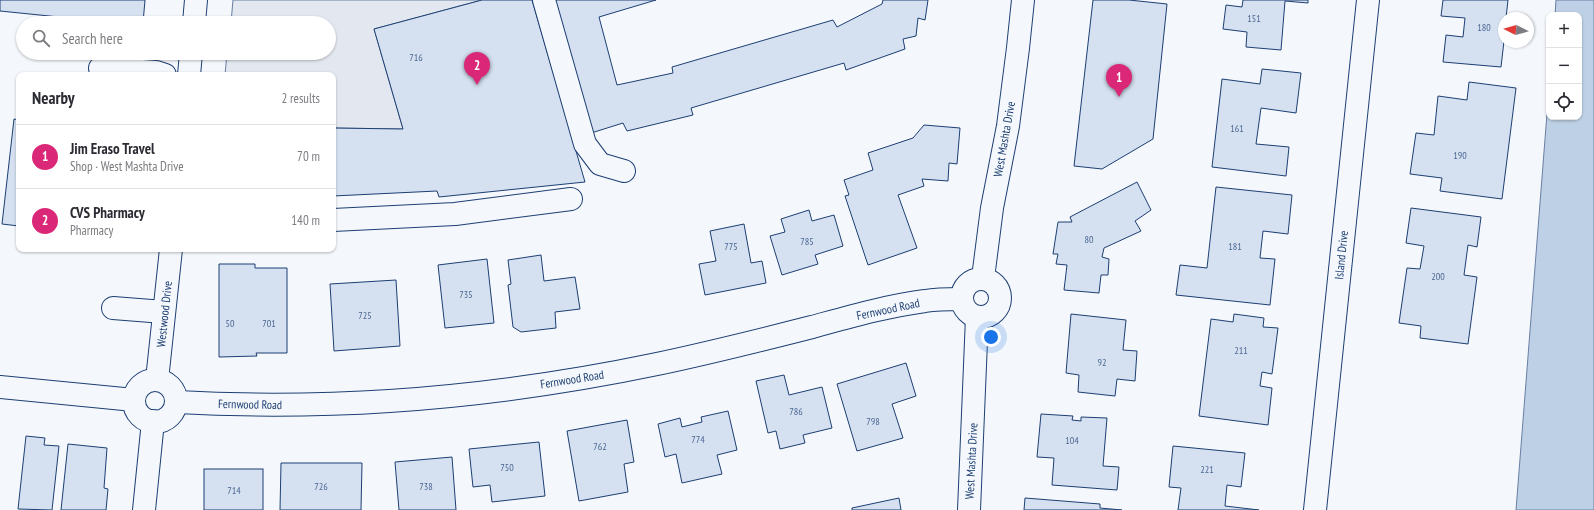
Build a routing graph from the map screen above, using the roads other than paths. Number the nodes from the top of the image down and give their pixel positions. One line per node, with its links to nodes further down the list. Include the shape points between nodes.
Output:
1 (196, 0): 5 (street)
2 (544, 0): 10 (street, via 585,144 600,164)
3 (1023, 0): 14 (street, West Mashta Drive, via 1008,126 992,208)
4 (1368, 0): 26 (street, Island Drive)
5 (195, 16)
6 (190, 60): 9 (street)
7 (100, 68): 8 (street)
8 (156, 72)
9 (189, 72)
10 (624, 171)
11 (571, 199): 12 (street, via 455,214)
12 (336, 220)
13 (171, 252): 17 (street, Westwood Drive)
14 (983, 278): 15 (street, via 968,282 962,289); 18 (street, via 993,282 998,290 999,305 995,312 988,316)
15 (961, 299): 18 (street, via 964,308); 22 (street, Fernwood Road, via 924,301 873,311 749,343 568,381 458,396 286,405)
16 (113, 308): 17 (street)
17 (164, 312): 19 (street, Westwood Drive)
18 (977, 317): 25 (street, West Mashta Drive)
19 (157, 380): 21 (street, via 144,382 137,388); 22 (street, via 169,384 175,392)
20 (0, 387): 21 (street)
21 (134, 400): 23 (street, via 134,407 140,416)
22 (177, 402): 23 (street, via 168,418)
23 (153, 422): 24 (street)
24 (144, 510)
25 (969, 510)
26 (1315, 510)

